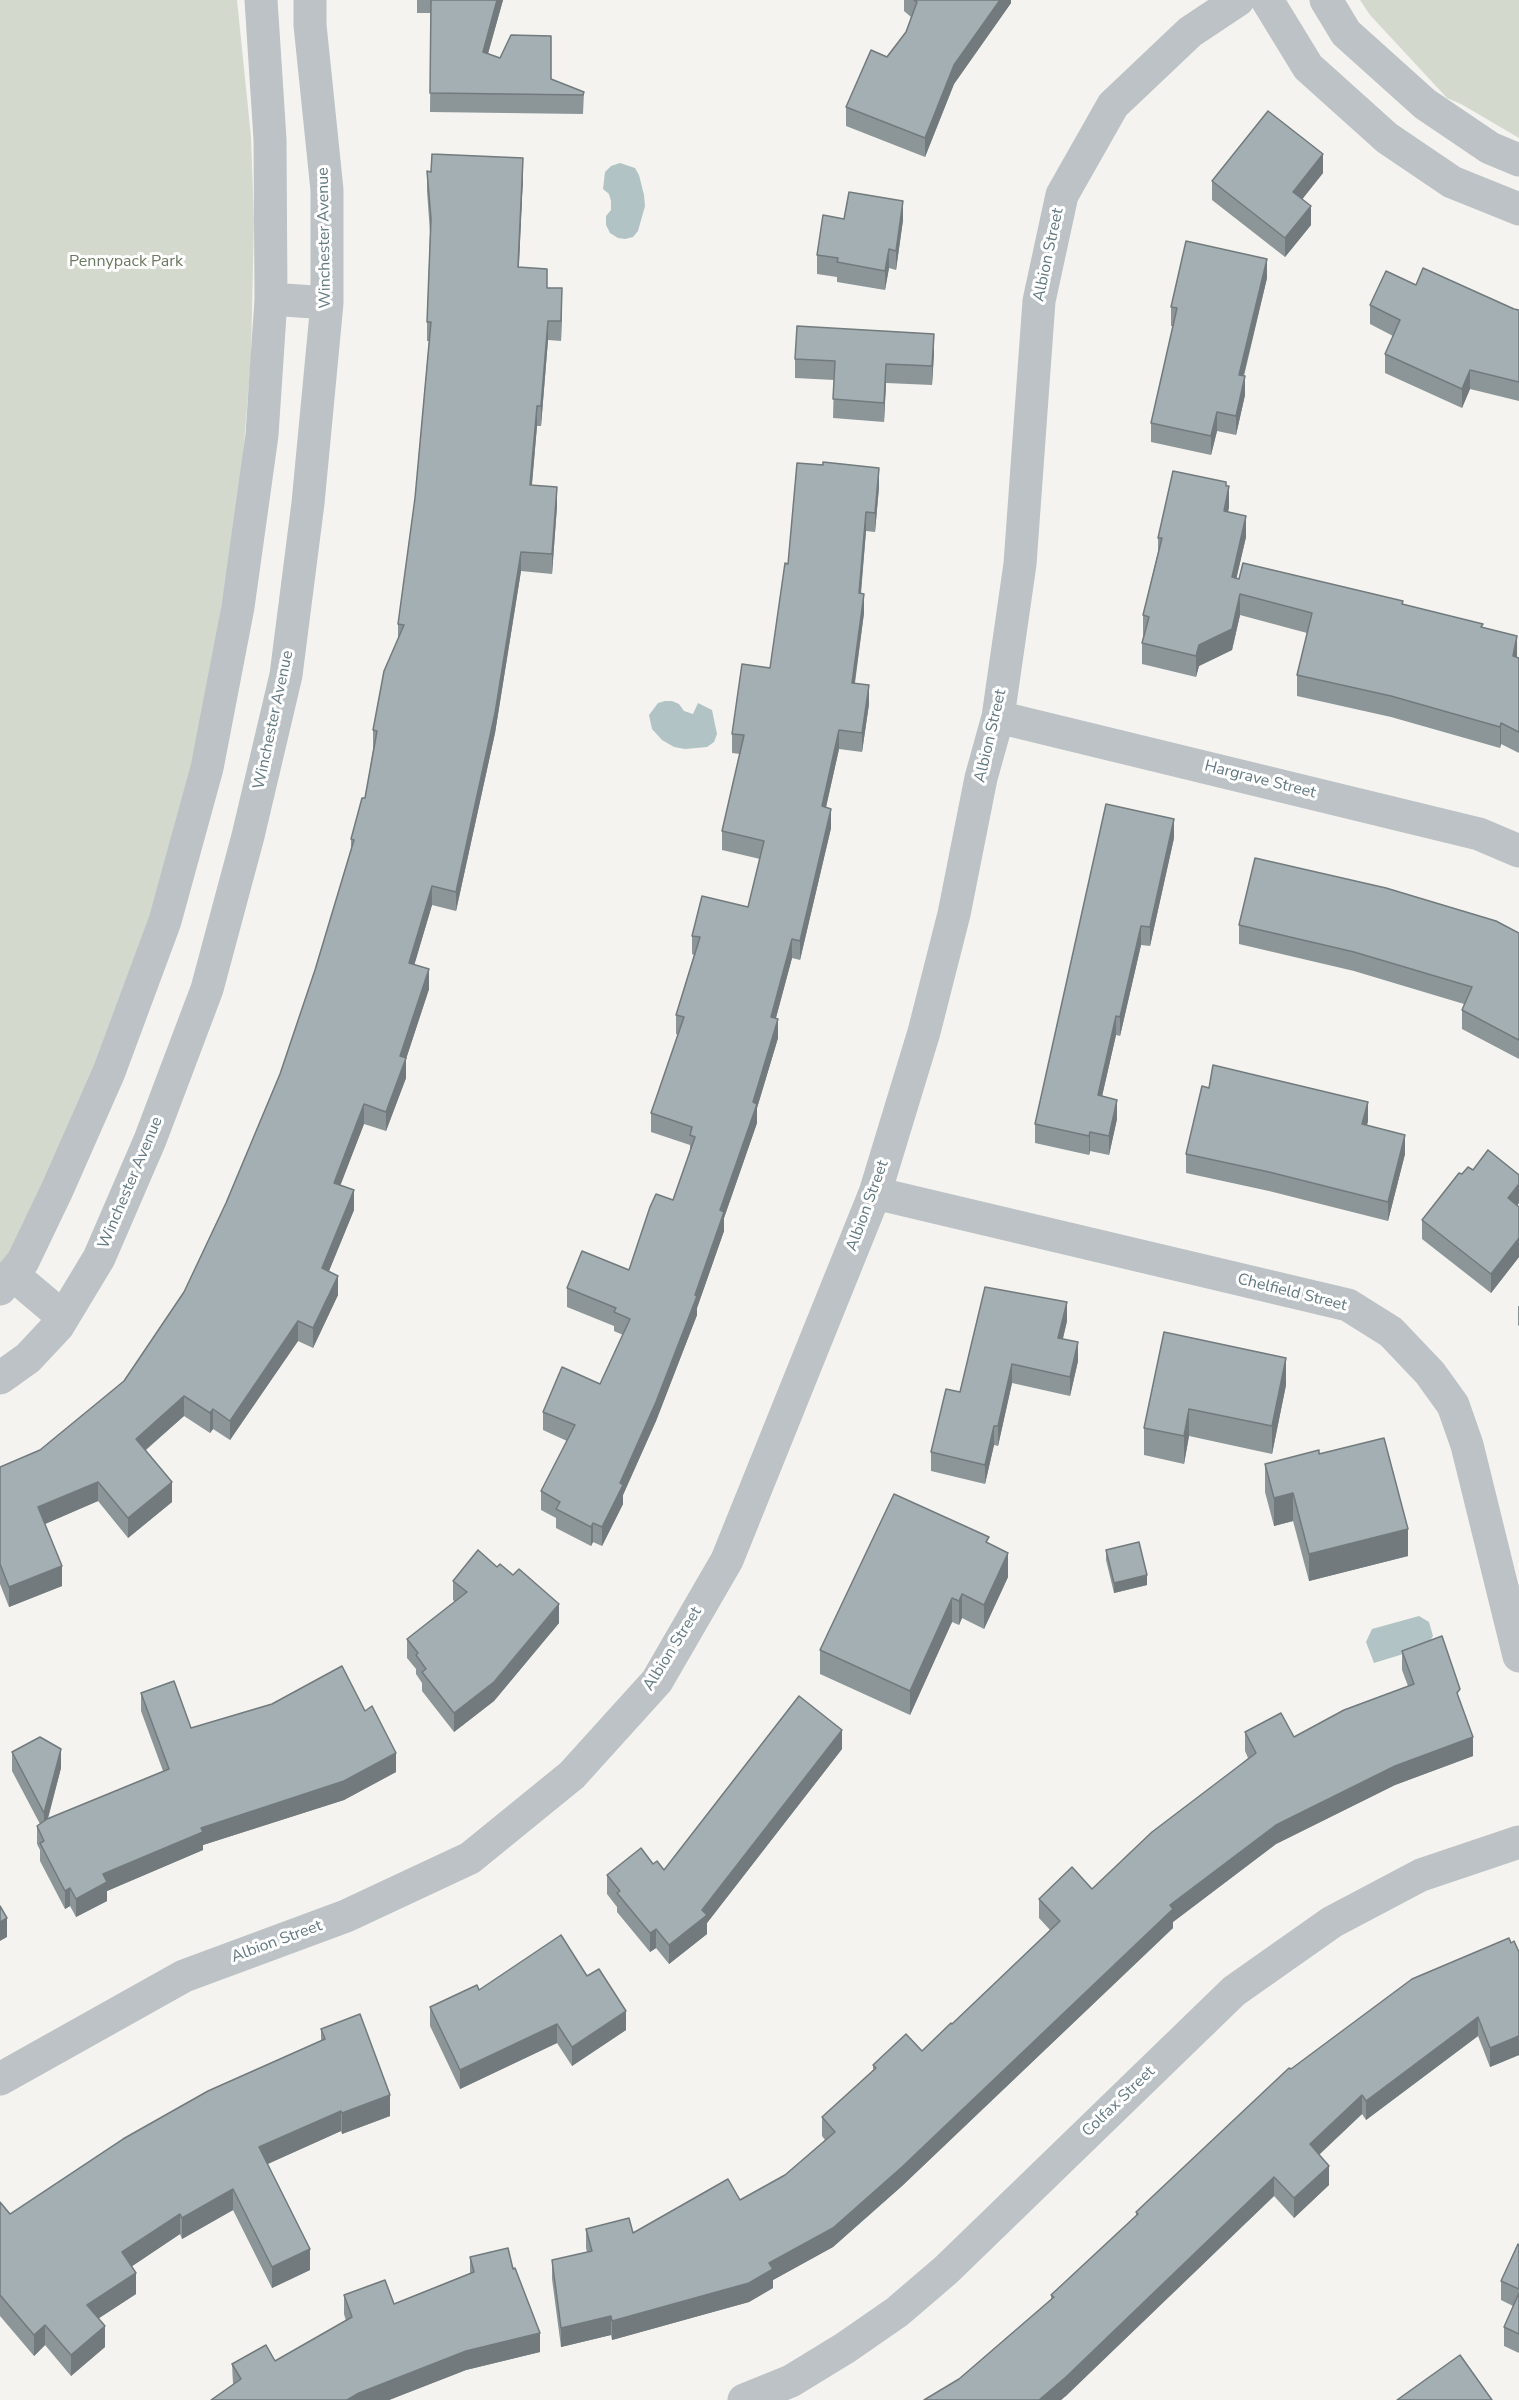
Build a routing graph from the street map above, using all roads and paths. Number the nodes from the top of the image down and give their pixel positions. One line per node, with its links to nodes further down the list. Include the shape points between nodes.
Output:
1 (261, 0): 8 (street, via 270,139)
2 (310, 0): 9 (street, Winchester Avenue, via 327,190)
3 (1238, 0): 10 (street, Albion Street, via 1190,32 1113,105 1062,195 1039,301 1020,564)
4 (1267, 0): 7 (street, via 1308,67 1388,138 1452,182)
5 (1326, 0): 6 (street, via 1346,33 1425,105 1490,148)
6 (1519, 160)
7 (1519, 209)
8 (271, 298): 9 (street); 13 (street, via 260,446 238,607 207,768 165,921 109,1072 57,1190 22,1261)
9 (327, 303): 14 (street, Winchester Avenue, via 308,503 286,675 248,836 207,989 150,1140 99,1258)
10 (998, 717): 11 (street, Hargrave Street, via 1479,834); 12 (street, Albion Street, via 927,1022)
11 (1519, 851)
12 (875, 1193): 16 (street, Chelfield Street, via 1348,1305 1391,1332 1430,1372 1453,1405 1467,1445); 18 (street, Albion Street, via 727,1560 657,1681 572,1775 470,1858 346,1916 184,1976)
13 (6, 1282): 14 (street)
14 (63, 1317): 15 (street, Winchester Avenue, via 28,1358)
15 (0, 1378)
16 (1519, 1656)
17 (1519, 1842): 19 (street, Colfax Street, via 1421,1875 1332,1922 1233,1991 954,2262 897,2312 791,2381)
18 (0, 2079)
19 (744, 2400)

